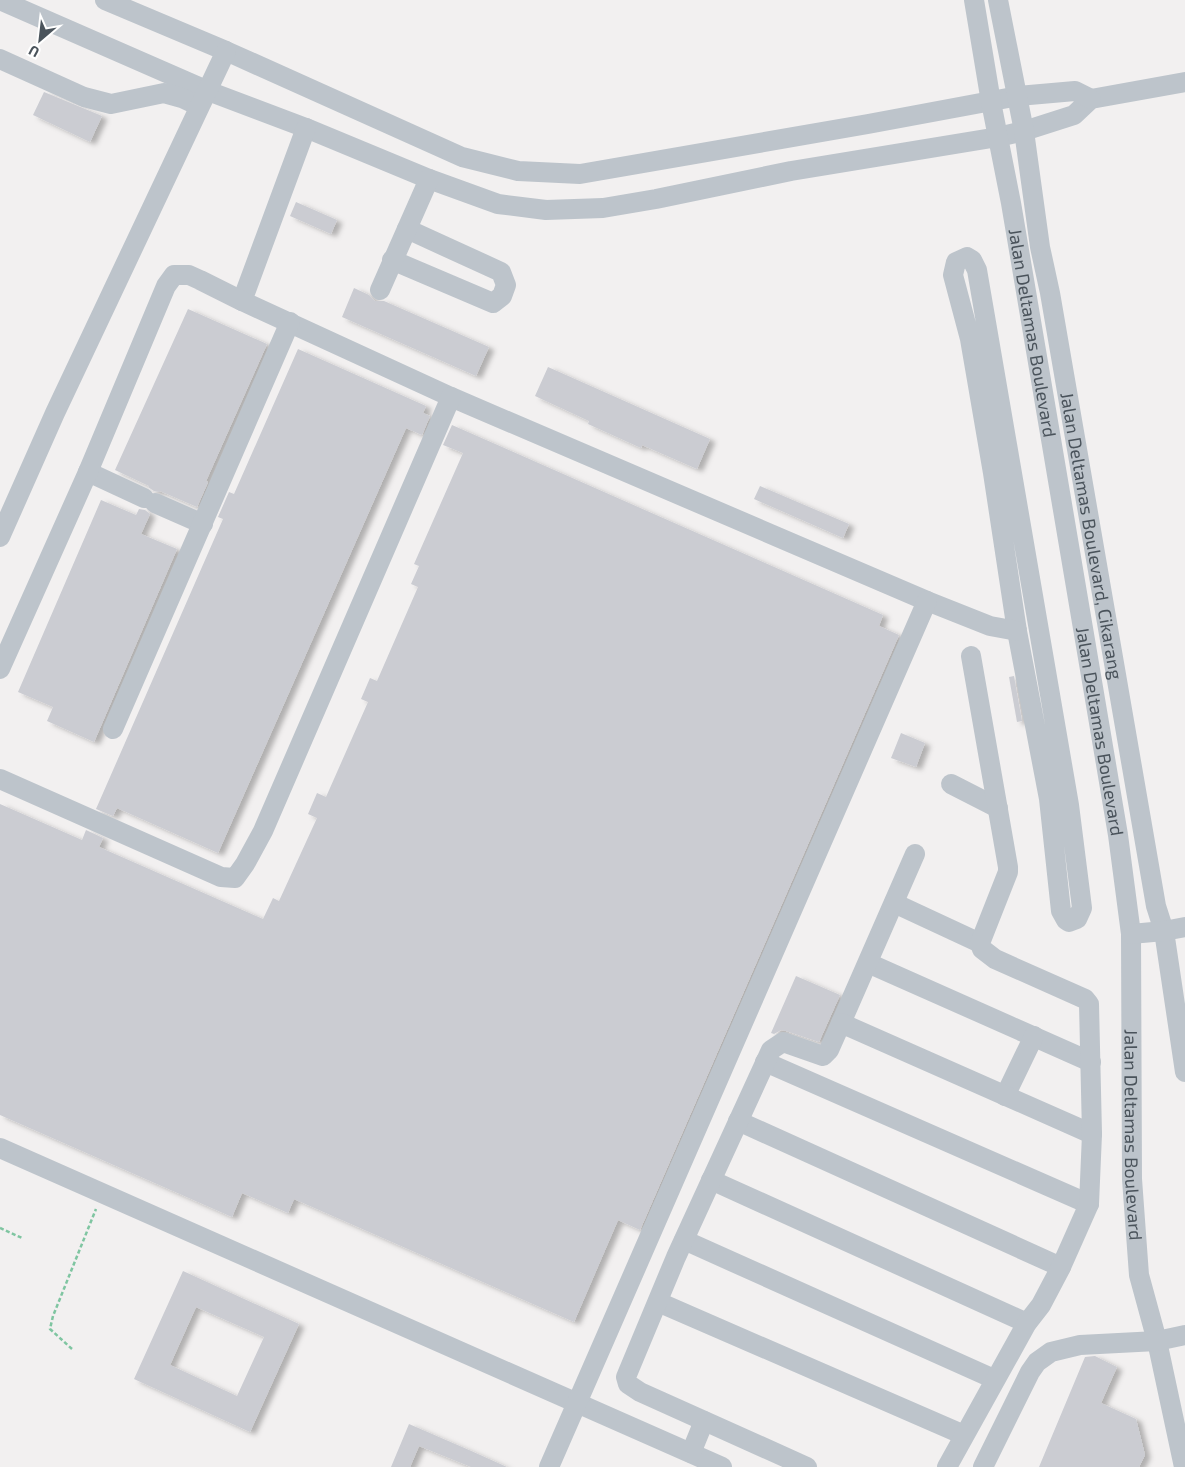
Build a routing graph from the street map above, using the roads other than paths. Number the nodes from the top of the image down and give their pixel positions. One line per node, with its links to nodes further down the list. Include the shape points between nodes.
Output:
1 (0, 0): 9 (street)
2 (105, 0): 5 (street)
3 (974, 0): 11 (street, Jalan Deltamas Boulevard)
4 (998, 0): 8 (street, Jalan Deltamas Boulevard, Cikarang)
5 (226, 51): 9 (street); 11 (street, via 462,157 518,171 580,174)
6 (0, 59): 9 (street, via 84,97 111,104 164,93 182,98)
7 (1185, 82): 10 (street)
8 (1018, 96): 10 (street, via 1075,91); 11 (street); 13 (street, Jalan Deltamas Boulevard, Cikarang)
9 (203, 98): 12 (street); 24 (street)
10 (1090, 99): 13 (street, via 1074,114)
11 (991, 102): 14 (street, Jalan Deltamas Boulevard)
12 (306, 128): 15 (street); 19 (street)
13 (1024, 131): 14 (street); 36 (street, Jalan Deltamas Boulevard, Cikarang, via 1040,247 1156,906)
14 (998, 137): 15 (street, via 791,171 603,208 546,210 498,204); 37 (street, Jalan Deltamas Boulevard, via 1100,726)
15 (429, 179): 16 (street)
16 (407, 229): 17 (street); 17 (street, via 501,272 506,285 502,296 493,303)
17 (392, 260): 18 (street)
18 (380, 290)
19 (242, 300): 20 (street); 22 (street, via 188,276 174,275)
20 (290, 322): 21 (street); 23 (street)
21 (451, 397): 25 (street); 30 (street, via 263,831 235,878 221,877)
22 (88, 472): 23 (street); 28 (street)
23 (203, 524): 29 (street)
24 (0, 537)
25 (927, 601): 26 (street, via 990,626); 58 (street)
26 (1017, 631): 26 (street, via 970,339 954,275 956,262 967,258 972,260 977,270 1069,806 1082,908 1077,919 1069,922 1061,911 1049,799)
27 (971, 656): 32 (street)
28 (0, 668)
29 (113, 729)
30 (0, 779)
31 (951, 784): 32 (street)
32 (998, 808): 38 (street, via 1008,872)
33 (915, 854): 34 (street)
34 (894, 903): 38 (street); 39 (street)
35 (1185, 927): 36 (street)
36 (1164, 931): 37 (street); 44 (street, Jalan Deltamas Boulevard, Cikarang)
37 (1131, 934): 56 (street, Jalan Deltamas Boulevard, via 1132,1179 1139,1276)
38 (980, 942): 43 (street, via 988,955 1088,1001)
39 (868, 963): 40 (street); 41 (street)
40 (842, 1023): 42 (street, via 825,1054 820,1056 783,1042 771,1050); 45 (street)
41 (1034, 1036): 43 (street); 45 (street)
42 (765, 1062): 46 (street); 50 (street)
43 (1091, 1062): 47 (street)
44 (1185, 1072)
45 (1005, 1096): 47 (street)
46 (738, 1121): 49 (street); 52 (street)
47 (1092, 1134): 50 (street)
48 (0, 1148): 58 (street)
49 (711, 1180): 51 (street); 54 (street)
50 (1089, 1204): 52 (street)
51 (684, 1240): 53 (street); 57 (street)
52 (1061, 1267): 54 (street, via 1041,1305)
53 (658, 1302): 59 (street, via 626,1377 628,1384); 60 (street)
54 (1027, 1323): 57 (street)
55 (1185, 1335): 56 (street)
56 (1158, 1341): 66 (street, via 1080,1345 1051,1352 1037,1362); 67 (street, Jalan Deltamas Boulevard)
57 (994, 1379): 60 (street)
58 (576, 1404): 61 (street); 62 (street)
59 (704, 1420): 61 (street); 64 (street)
60 (964, 1435): 65 (street)
61 (690, 1453): 63 (street)
62 (549, 1467)
63 (722, 1467)
64 (808, 1467)
65 (947, 1467)
66 (983, 1467)
67 (1184, 1467)

